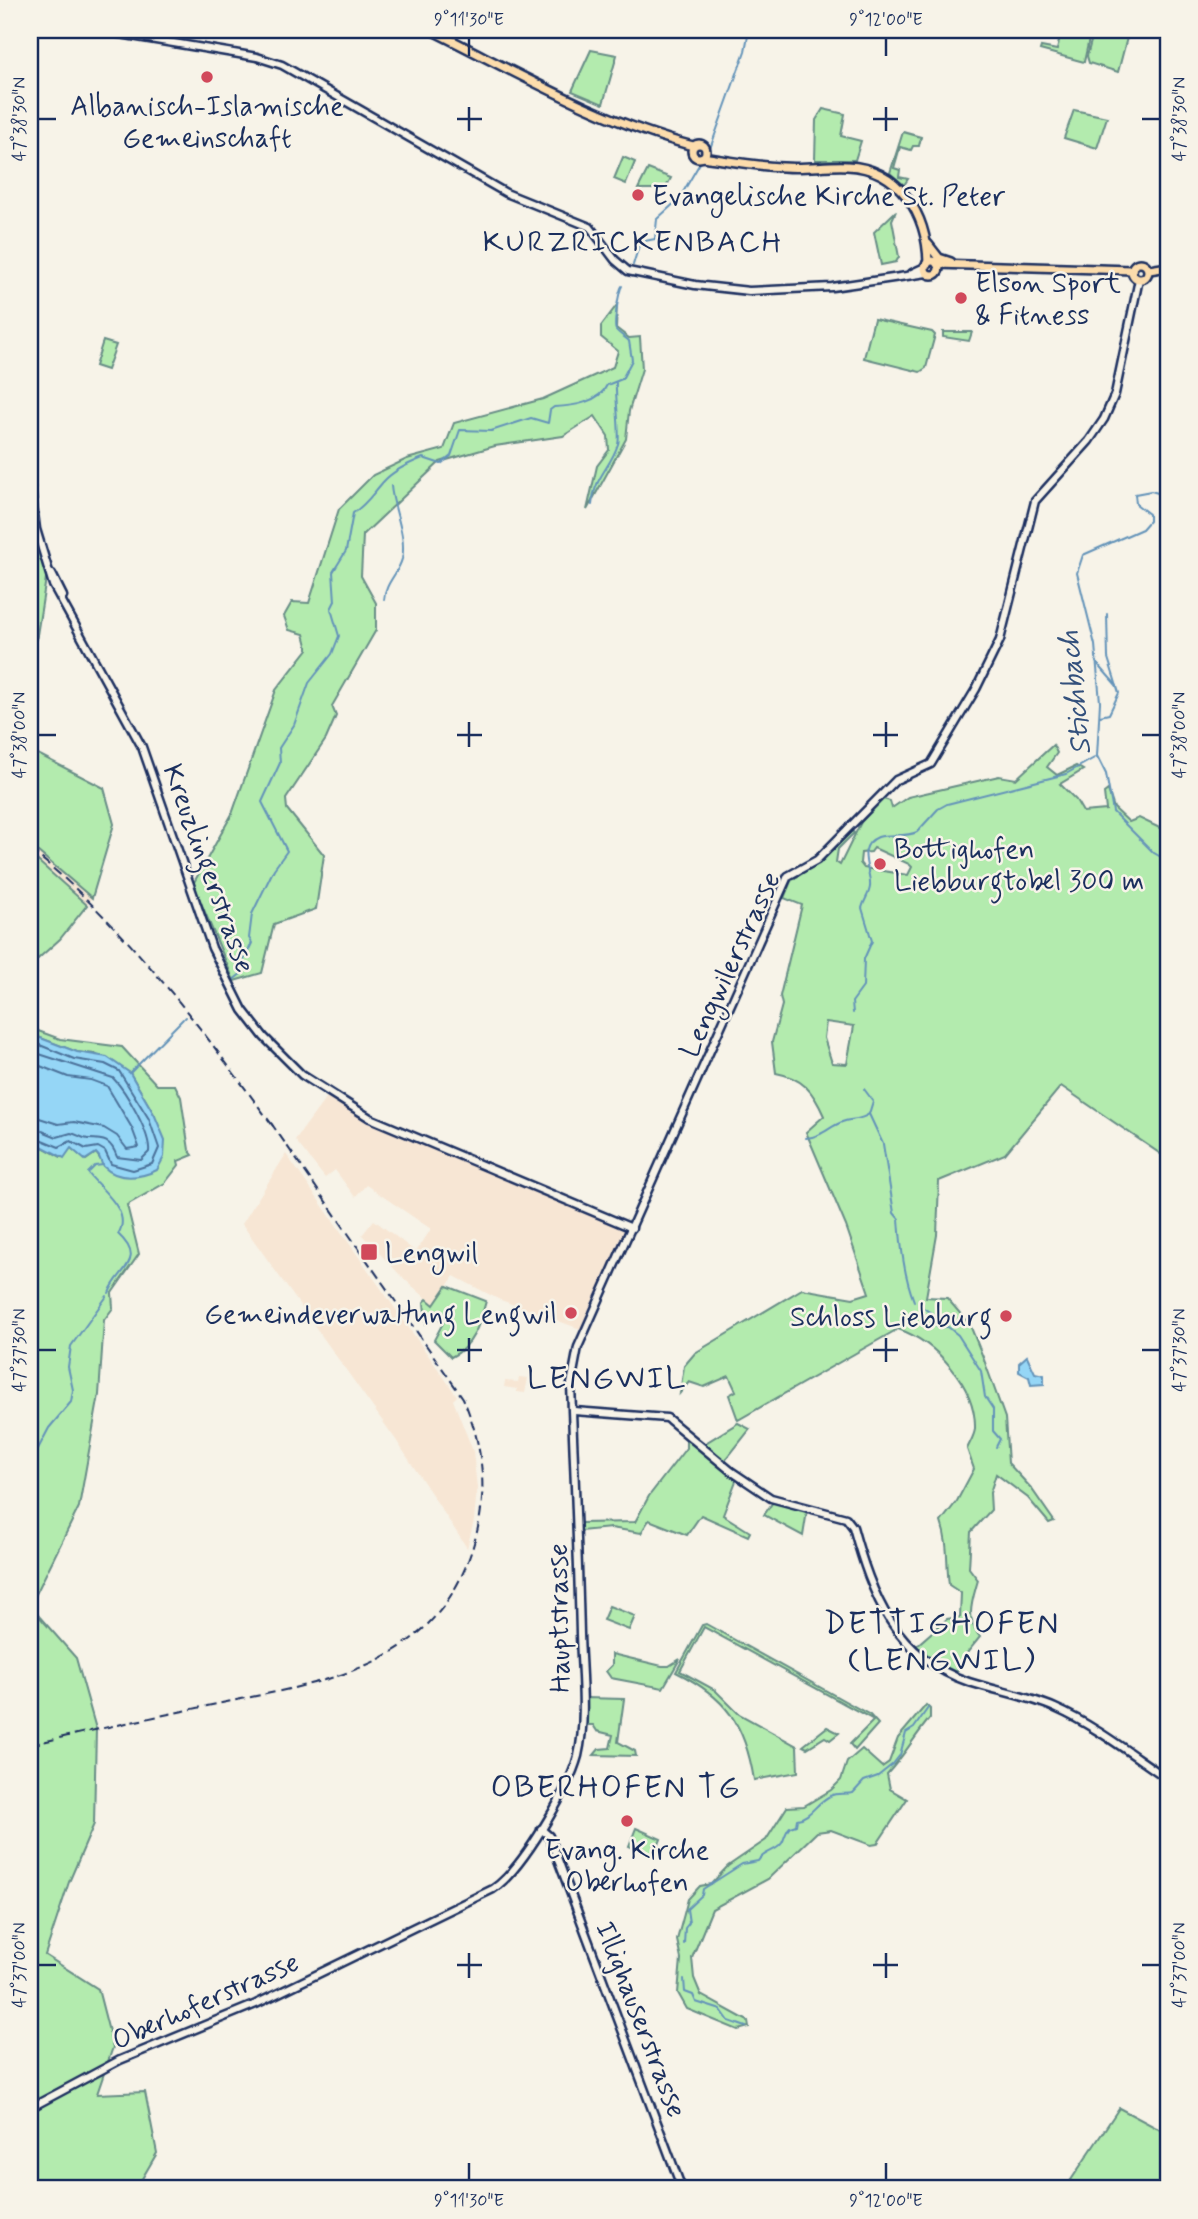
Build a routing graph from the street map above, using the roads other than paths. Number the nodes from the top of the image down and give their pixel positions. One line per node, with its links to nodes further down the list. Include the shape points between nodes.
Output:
1 (96, 30): 3 (street)
2 (431, 30): 4 (main road, via 593,111)
3 (109, 31): 8 (street, via 282,65 506,193 590,227 628,271 750,291 832,287 907,275)
4 (693, 149): 5 (main road, via 696,157); 5 (main road, via 701,144)
5 (704, 153): 6 (main road, via 783,167 849,166 873,171 907,196 919,215)
6 (927, 245): 7 (main road, via 942,260); 8 (main road)
7 (963, 265): 8 (main road); 10 (main road)
8 (932, 266)
9 (1168, 267): 11 (main road)
10 (1132, 270): 11 (main road, via 1141,262); 12 (main road)
11 (1149, 270): 12 (main road)
12 (1139, 279): 14 (street, Lengwilerstrasse, via 1115,394 1089,441 1035,501 990,663 932,764 896,780 817,860 788,876)
13 (30, 482): 14 (street, Kreuzlingerstrasse, via 36,529 53,585 142,747 224,975 264,1037 302,1075 370,1118)
14 (632, 1228): 15 (street, Hauptstrasse, via 576,1352 571,1378)
15 (574, 1411): 16 (street, via 667,1418 771,1498 846,1518 877,1601 903,1639 957,1677 1068,1714); 17 (street, Hauptstrasse, via 579,1746 570,1775)
16 (1168, 1779)
17 (541, 1829): 18 (street, Hauptstrasse, via 500,1884); 20 (street, Illighauserstrasse, via 549,1836)
18 (398, 1934): 19 (street, Oberhoferstrasse, via 256,2004 120,2060)
19 (30, 2108)
20 (682, 2189)

